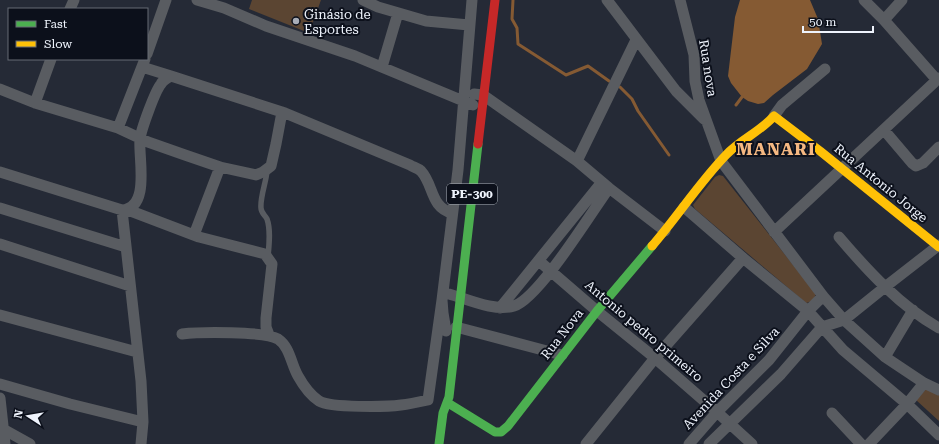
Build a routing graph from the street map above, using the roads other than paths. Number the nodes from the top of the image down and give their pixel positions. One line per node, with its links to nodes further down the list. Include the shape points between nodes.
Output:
1 (166, 0): 16 (street)
2 (197, 0): 10 (street)
3 (363, 0): 11 (street)
4 (472, 0): 14 (street)
5 (495, 0): 24 (main road, PE-300 / PE-300)
6 (607, 0): 15 (street)
7 (680, 0): 28 (street, Rua nova, via 694,55 698,100)
8 (864, 0): 13 (street)
9 (902, 0): 13 (street)
10 (227, 4): 19 (street, via 266,26)
11 (379, 4): 12 (street)
12 (398, 13): 14 (street, via 426,21); 19 (street)
13 (884, 20): 22 (street)
14 (470, 25): 24 (street)
15 (636, 40): 28 (street, via 676,91); 33 (street)
16 (148, 51)
17 (51, 60): 25 (street)
18 (144, 63): 21 (street); 29 (street)
19 (382, 67): 24 (street)
20 (826, 69): 27 (street, via 782,105)
21 (171, 76): 26 (street); 31 (street, via 161,83 155,94)
22 (938, 79): 30 (street)
23 (0, 89): 25 (street)
24 (474, 96): 33 (street); 43 (street, via 458,170); 58 (main road, PE-300 / PE-300); 58 (main road, PE-300 / PE-300)
25 (34, 102): 29 (street)
26 (282, 112): 36 (street, via 271,166); 43 (street, via 420,170 438,204 445,211)
27 (774, 116): 34 (main road, via 765,126 738,143); 37 (main road, Rua Antonio Jorge)
28 (706, 120): 34 (street, Rua nova)
29 (118, 128): 31 (street)
30 (884, 130): 32 (street, via 916,166); 37 (street)
31 (140, 138): 35 (street); 42 (street, via 140,196)
32 (939, 147)
33 (577, 161): 39 (street)
34 (721, 161): 40 (main road); 45 (street, Rua nova)
35 (220, 167): 36 (street, via 256,175); 46 (street)
36 (267, 169): 51 (lane, via 261,211 267,218 269,228)
37 (842, 169): 45 (street); 49 (main road, Rua Antonio Jorge)
38 (0, 172): 42 (street)
39 (606, 185): 44 (street); 53 (street); 54 (street)
40 (684, 207): 44 (main road, Rua Nova); 52 (street)
41 (0, 208): 50 (street)
42 (125, 210): 46 (street); 50 (street)
43 (452, 213): 58 (street)
44 (665, 231): 61 (main road, Rua Nova)
45 (774, 232): 57 (street, Rua nova)
46 (194, 235): 51 (street, via 265,254)
47 (839, 237): 56 (street)
48 (0, 244): 55 (street)
49 (939, 246): 56 (street)
50 (126, 247): 55 (street)
51 (268, 257): 70 (street, via 272,264 266,318)
52 (743, 258): 62 (street); 74 (street)
53 (539, 261): 54 (street, Antonio pedro primeiro); 59 (street)
54 (551, 270): 59 (street, via 527,297 514,306); 61 (street, Antonio pedro primeiro)
55 (130, 286): 71 (street)
56 (885, 287): 60 (street); 64 (street)
57 (824, 296): 62 (street, Avenida Costa e Silva); 64 (street, Rua nova)
58 (450, 297): 59 (street); 65 (main road, PE-300 / PE-300); 68 (street, via 443,314); 70 (street, via 428,400 399,406 334,406 320,401 297,374 285,345)
59 (500, 308)
60 (913, 310): 67 (street); 75 (street)
61 (597, 311): 73 (main road, Rua Nova); 74 (street, Antonio pedro primeiro)
62 (808, 311): 66 (street); 76 (street, Avenida Costa e Silva)
63 (0, 315): 71 (street)
64 (844, 320): 66 (street); 75 (street, Rua nova)
65 (456, 327): 73 (street); 83 (main road, PE-300 / PE-300)
66 (822, 327): 77 (street); 84 (street, via 843,350)
67 (939, 328)
68 (446, 331): 72 (main road)
69 (182, 334): 70 (street)
70 (269, 335)
71 (137, 352): 88 (street)
72 (444, 355)
73 (562, 356): 83 (main road, Rua Nova, via 501,432 495,432)
74 (655, 358): 85 (street, Antonio pedro primeiro); 96 (street)
75 (885, 358): 78 (street, Rua nova)
76 (769, 360): 77 (street); 85 (street, Avenida Costa e Silva)
77 (781, 374): 89 (street)
78 (924, 383): 81 (street, Rua nova); 84 (street)
79 (0, 384): 88 (street)
80 (441, 386): 86 (main road, PE-300 / PE-300, via 440,402)
81 (938, 388)
82 (0, 398): 90 (street)
83 (448, 402): 86 (main road, PE-300 / PE-300)
84 (907, 404): 91 (street); 101 (street)
85 (717, 412): 89 (street, Antonio pedro primeiro); 97 (street, Avenida Costa e Silva)
86 (443, 413): 95 (main road, PE-300 / PE-300)
87 (832, 413): 100 (street)
88 (143, 422): 94 (street)
89 (730, 423): 98 (street); 99 (street, Antonio pedro primeiro)
90 (3, 429): 92 (street); 93 (street)
91 (939, 434)
92 (5, 444)
93 (30, 444)
94 (141, 444)
95 (439, 444)
96 (586, 444)
97 (689, 444)
98 (709, 444)
99 (752, 444)
100 (861, 444)
101 (869, 444)

